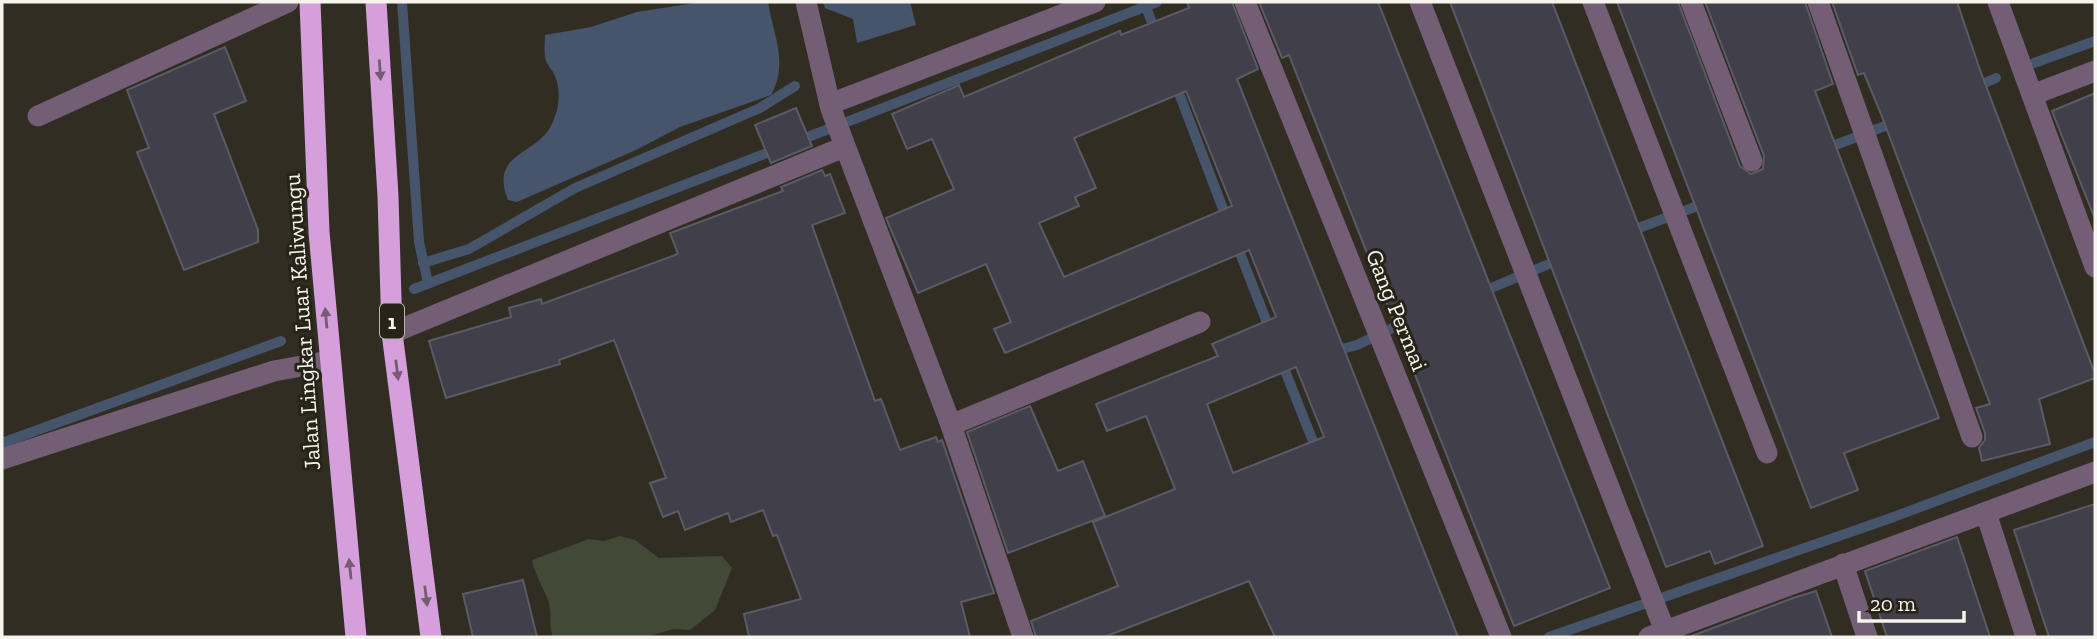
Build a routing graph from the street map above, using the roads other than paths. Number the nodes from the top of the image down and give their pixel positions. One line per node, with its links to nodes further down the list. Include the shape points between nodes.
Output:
1 (288, 2): 15 (street)
2 (310, 2): 22 (highway, Jalan Lingkar Luar Kaliwungu, one-way to 2)
3 (376, 2): 21 (highway, 1, one-way to 21)
4 (806, 2): 14 (street)
5 (1245, 2): 35 (street, Gang Permai)
6 (1420, 2): 31 (street, via 1651,596)
7 (1593, 2): 25 (street)
8 (1691, 2): 17 (street)
9 (1818, 2): 24 (street)
10 (1998, 2): 13 (street)
11 (1082, 4): 14 (street)
12 (2095, 71): 13 (street)
13 (2032, 95): 18 (street)
14 (831, 107): 16 (street)
15 (38, 116)
16 (843, 142): 21 (street); 23 (street)
17 (1752, 161)
18 (2088, 229): 19 (street)
19 (2095, 267)
20 (1200, 322): 23 (street)
21 (392, 333): 33 (highway, 1, one-way to 33)
22 (329, 361): 26 (street, via 274,372); 32 (highway, Jalan Lingkar Luar Kaliwungu, one-way to 22)
23 (951, 425): 34 (street)
24 (1972, 437)
25 (1767, 453)
26 (2, 459)
27 (2095, 472): 28 (street)
28 (1986, 513): 29 (street); 37 (street)
29 (1843, 564): 30 (street); 36 (street)
30 (1702, 629): 31 (street)
31 (1658, 630)
32 (356, 637)
33 (431, 637)
34 (1023, 637)
35 (1501, 637)
36 (1867, 637)
37 (2026, 637)

